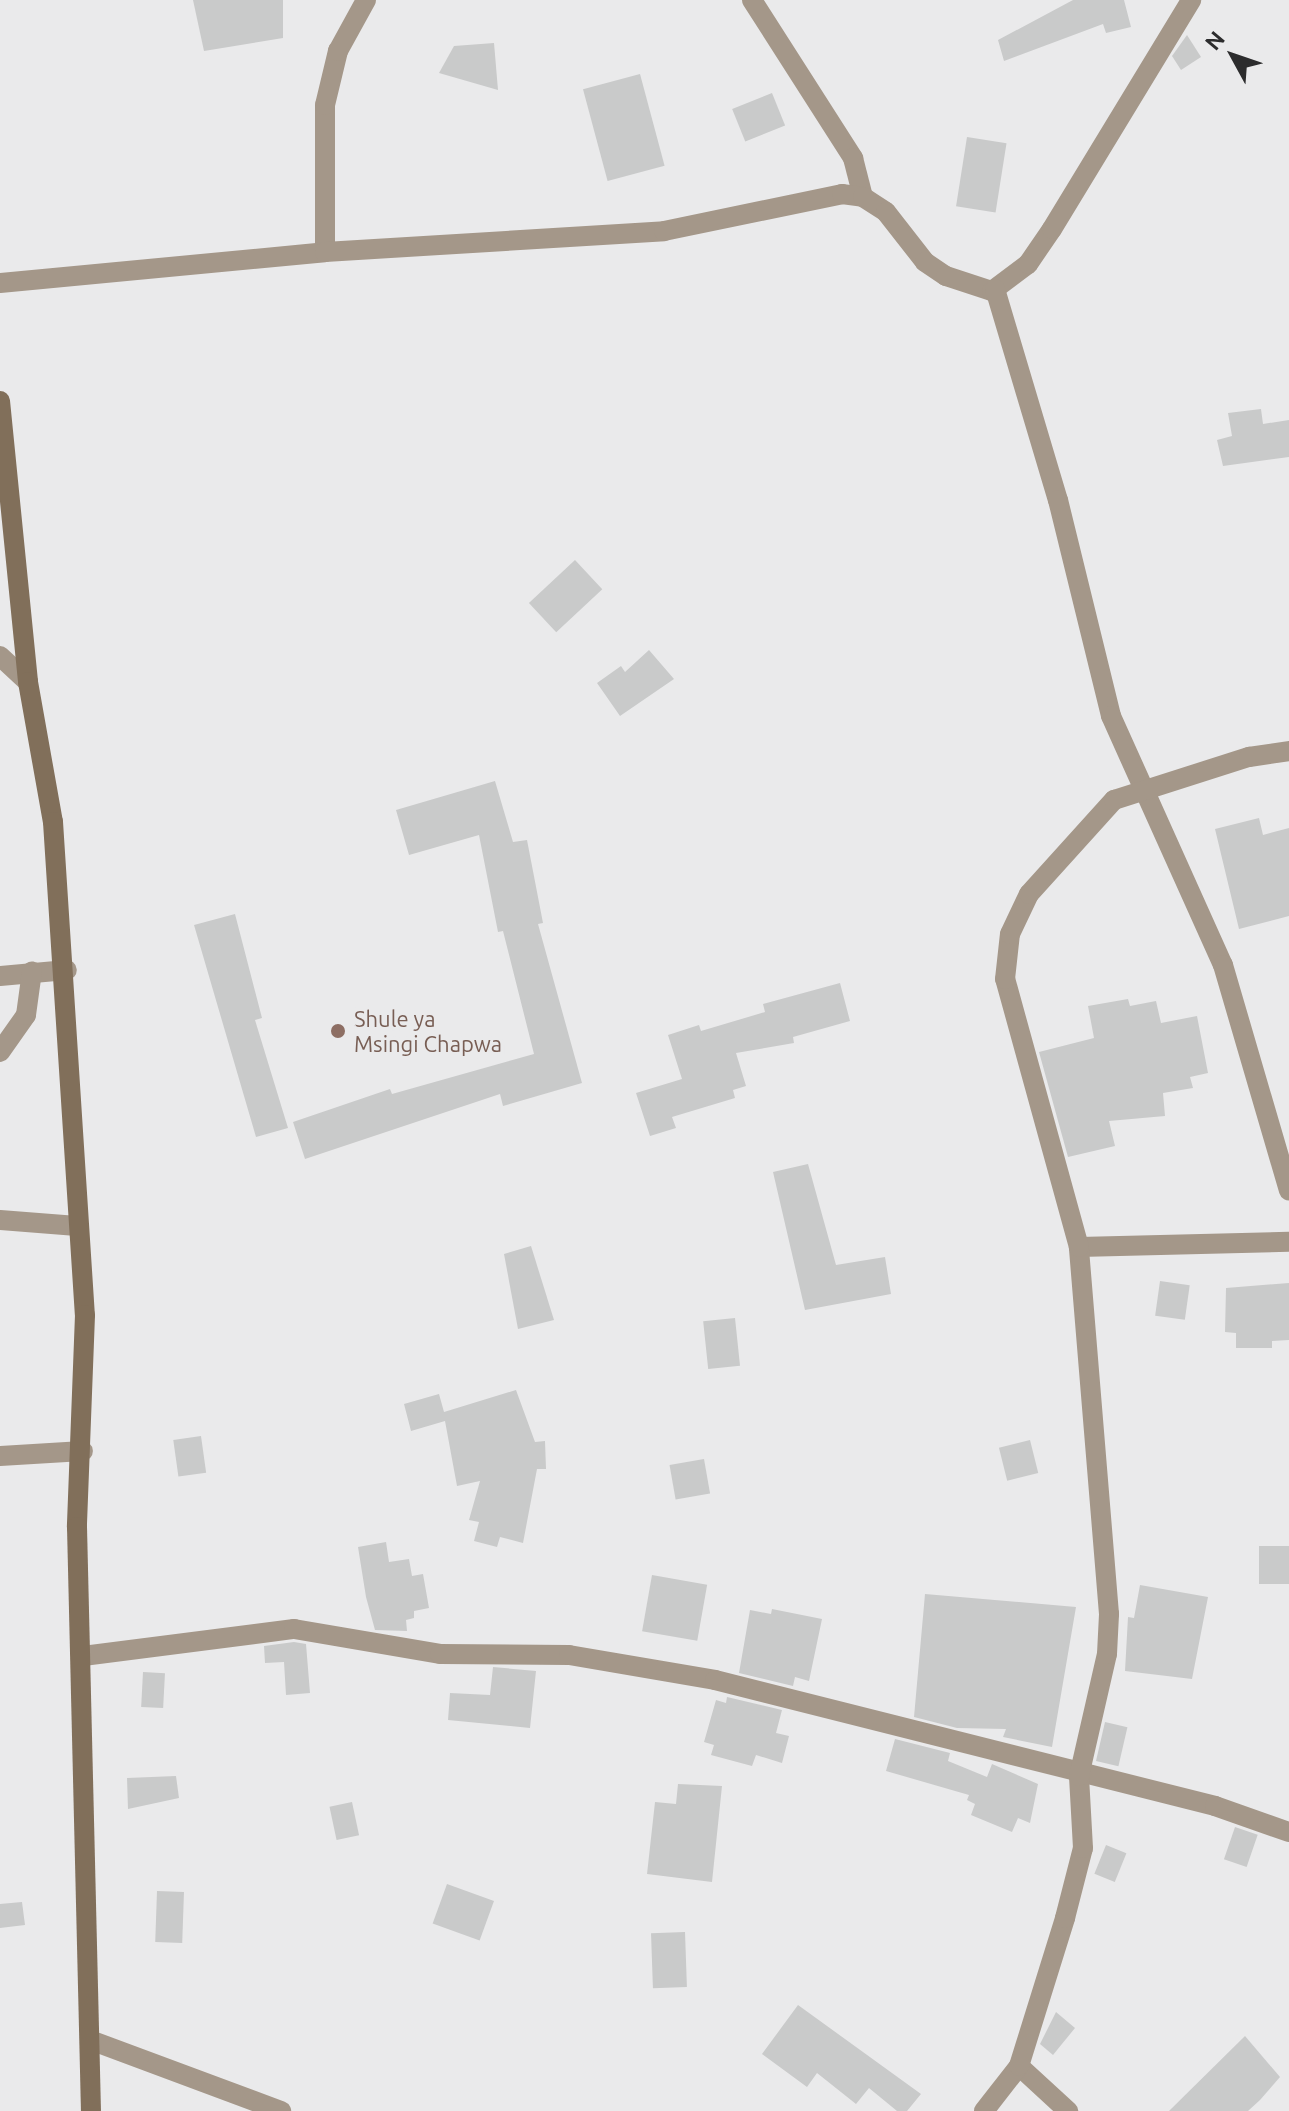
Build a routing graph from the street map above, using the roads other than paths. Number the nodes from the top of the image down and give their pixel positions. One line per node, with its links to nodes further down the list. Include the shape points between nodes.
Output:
1 (366, 0): 5 (street, via 338,51 327,90)
2 (752, 0): 4 (street, via 853,158)
3 (1191, 0): 7 (street, via 1052,229 1028,264)
4 (863, 197): 5 (street, via 815,197 664,231); 7 (street, via 886,212 925,262 973,288)
5 (325, 252): 6 (street)
6 (0, 283)
7 (995, 289): 12 (street, via 1058,500 1111,716)
8 (0, 401): 10 (street)
9 (0, 656): 10 (street)
10 (28, 682): 13 (street, via 53,822)
11 (1289, 751): 12 (street)
12 (1148, 786): 17 (street, via 1202,931 1223,965); 21 (street, via 1114,800 1072,840 1029,894 1010,934 1005,979)
13 (67, 970): 14 (street); 19 (street)
14 (32, 971): 15 (street); 16 (street, via 26,1015)
15 (0, 976)
16 (0, 1052)
17 (1289, 1191)
18 (0, 1220): 19 (street)
19 (77, 1226): 22 (street, via 85,1315)
20 (1289, 1242): 21 (street)
21 (1079, 1247): 25 (street, via 1109,1614 1107,1654)
22 (83, 1451): 23 (street); 24 (street, via 77,1527)
23 (0, 1456)
24 (83, 1656): 25 (street, via 294,1629 440,1654 569,1655 715,1680); 27 (street)
25 (1079, 1776): 26 (street, via 1215,1806); 28 (street, via 1083,1848)
26 (1289, 1832)
27 (90, 2040): 29 (street); 30 (street)
28 (1019, 2066): 31 (street); 32 (street)
29 (91, 2111)
30 (281, 2111)
31 (984, 2111)
32 (1068, 2111)

